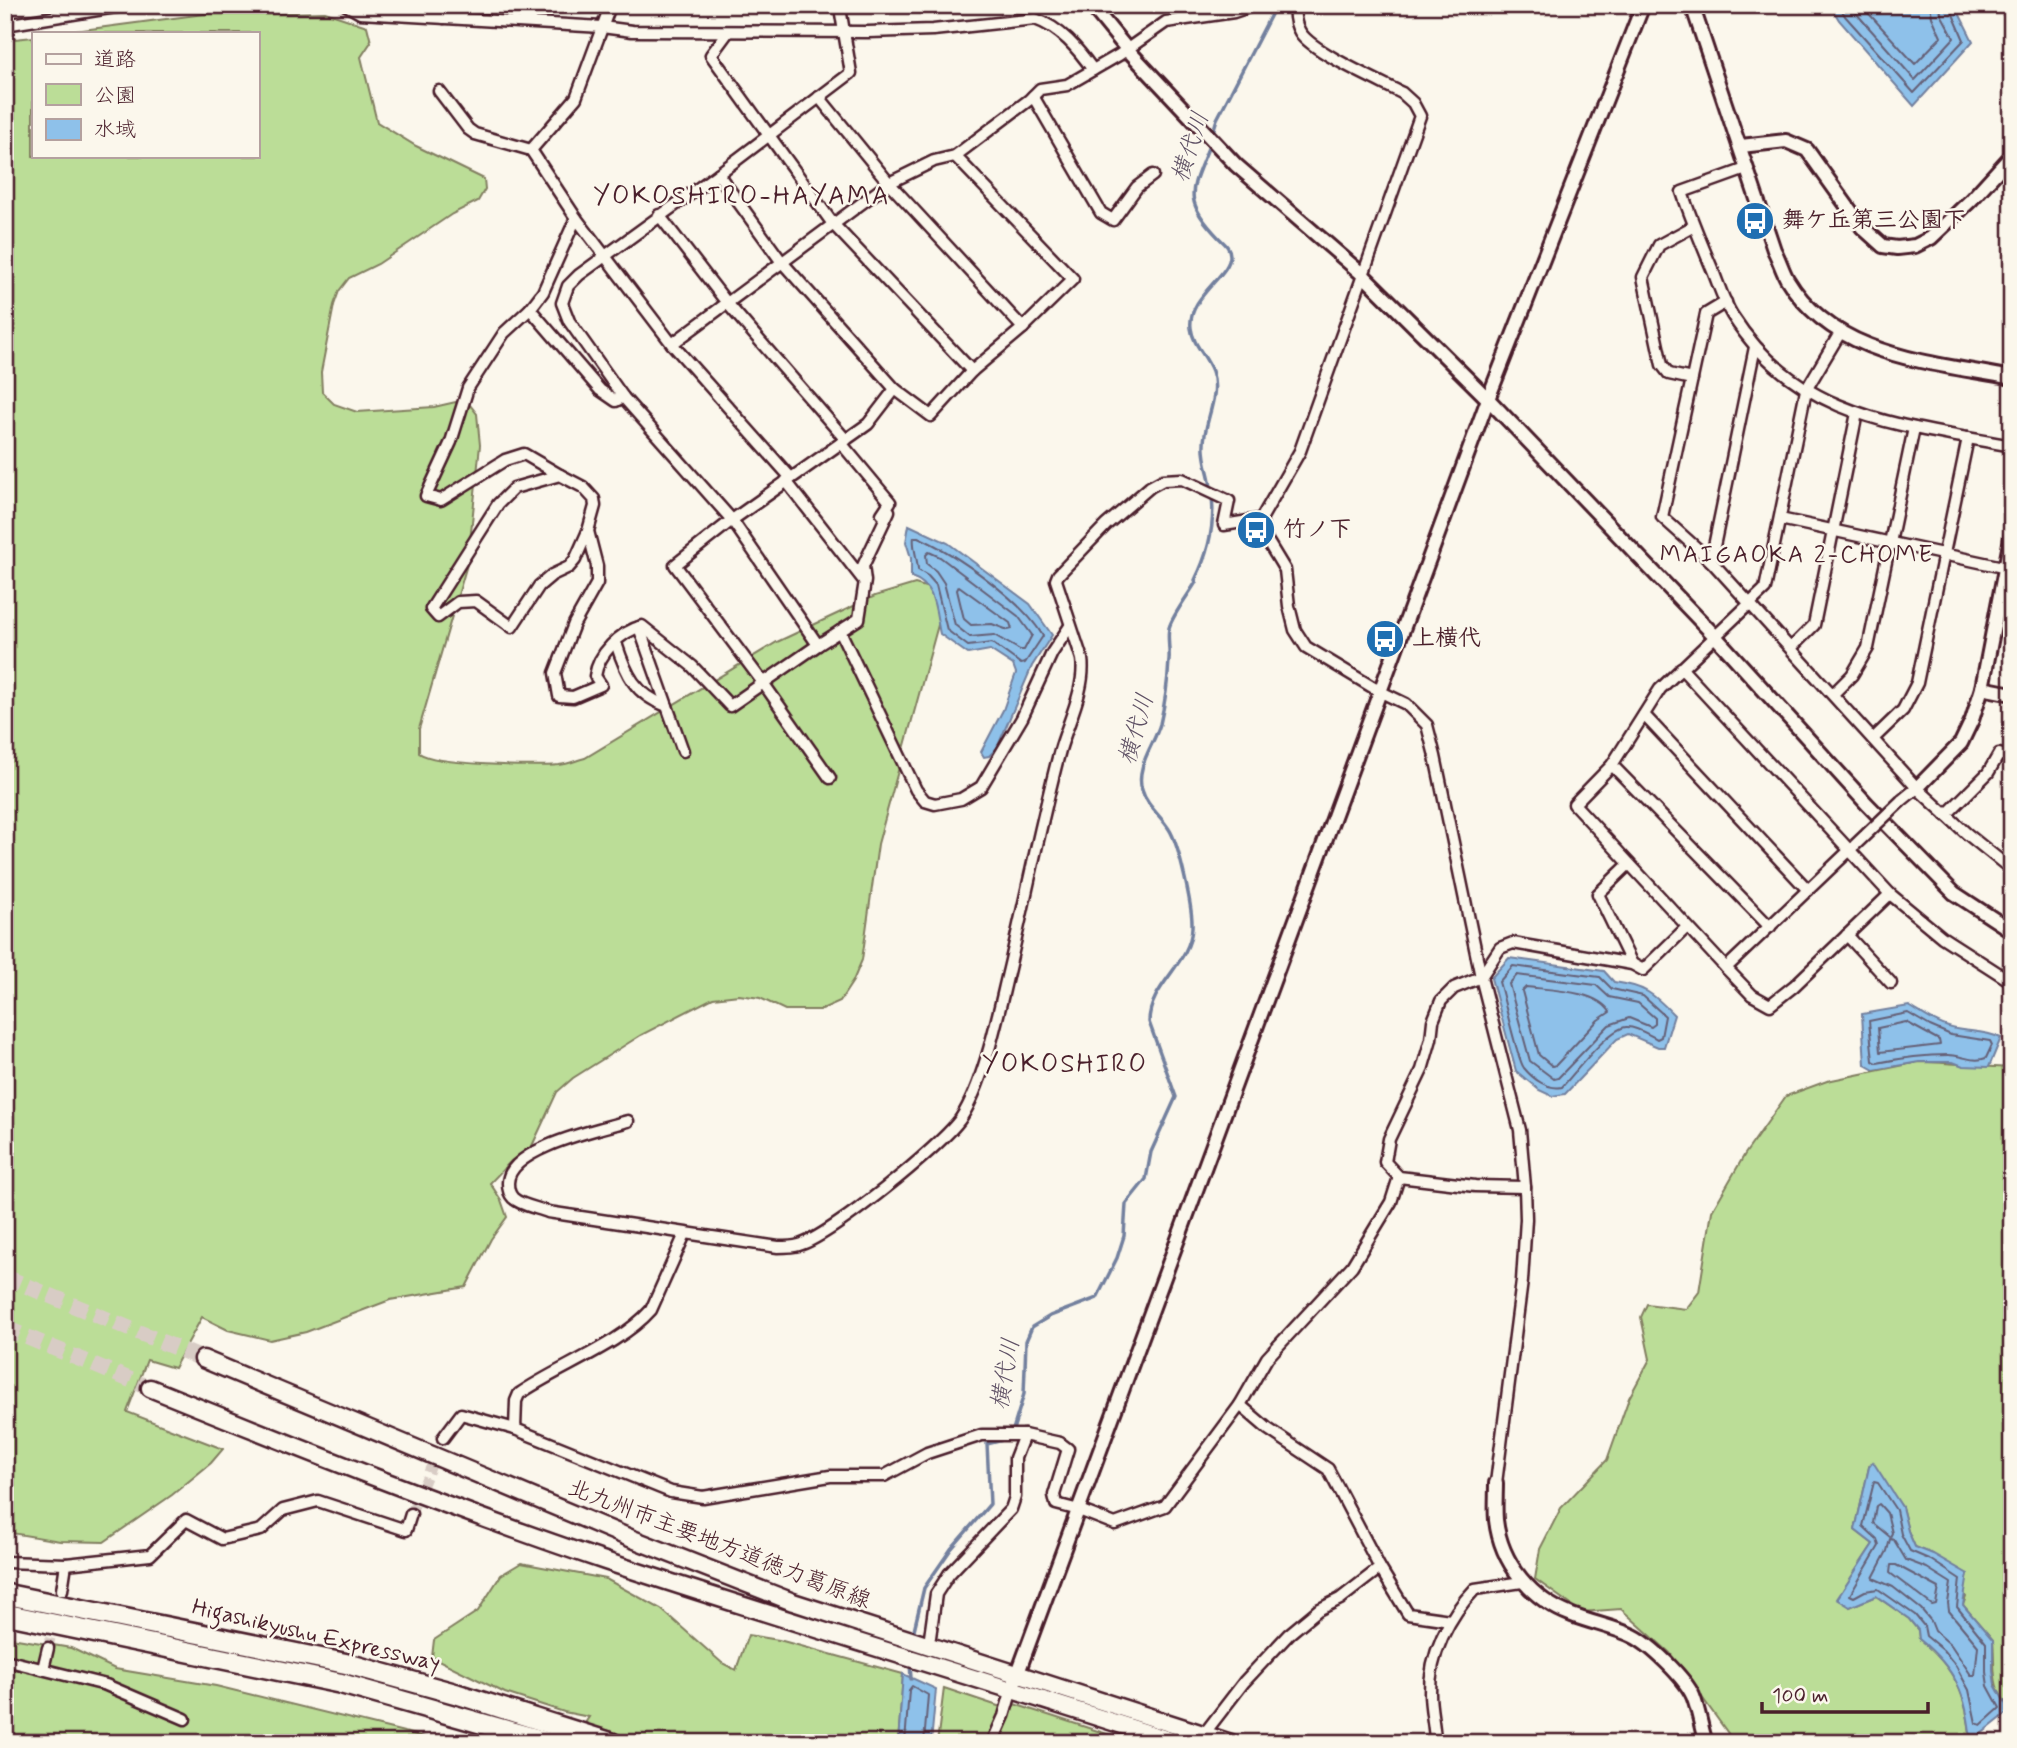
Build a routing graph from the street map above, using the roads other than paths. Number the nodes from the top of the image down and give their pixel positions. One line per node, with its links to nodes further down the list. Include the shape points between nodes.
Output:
1 (128, 5): 12 (street)
2 (346, 5): 11 (street, via 360,13)
3 (445, 5): 11 (street)
4 (1091, 5): 16 (street)
5 (1255, 5): 16 (street, via 1166,22)
6 (1295, 5): 36 (street, via 1300,33 1318,49 1402,93 1420,116)
7 (1643, 5): 50 (street)
8 (1692, 5): 22 (street)
9 (840, 8): 15 (street)
10 (609, 9): 13 (street)
11 (444, 18): 13 (street)
12 (5, 25)
13 (602, 27): 14 (street); 23 (street, via 576,98)
14 (728, 32): 15 (street); 21 (street, via 711,55)
15 (845, 32): 17 (street, via 933,30 1035,19 1050,24); 20 (street, via 851,73)
16 (1126, 48): 17 (street); 36 (street, via 1236,165)
17 (1093, 70): 19 (street, via 1067,85 1040,89)
18 (439, 91): 23 (street, via 475,134)
19 (1032, 96): 25 (street); 28 (street, via 1101,212 1113,220 1136,187)
20 (819, 97): 21 (street); 29 (street)
21 (768, 136): 27 (street); 32 (street)
22 (1741, 146): 24 (street, via 1786,141 1807,150 1862,227 1883,246 1897,248 1931,238); 26 (street)
23 (530, 150): 31 (street)
24 (2012, 155)
25 (955, 156): 29 (street); 40 (street, via 1073,279)
26 (1746, 169): 33 (street, via 1682,192); 41 (street, via 1788,280 1809,307)
27 (718, 174): 30 (street); 35 (street)
28 (1153, 175)
29 (889, 183): 32 (street); 40 (street)
30 (659, 215): 34 (street); 37 (street)
31 (576, 218): 34 (street); 39 (street, via 543,292)
32 (833, 224): 35 (street); 44 (street)
33 (1694, 226): 38 (street); 46 (street, via 1659,245 1643,277 1662,365 1669,374)
34 (605, 254): 42 (street); 49 (street, via 568,286 562,303 569,321)
35 (781, 261): 37 (street); 47 (street)
36 (1362, 274): 50 (street); 58 (street, via 1300,451)
37 (727, 303): 42 (street); 54 (street)
38 (1726, 303): 43 (street); 46 (street, via 1706,314)
39 (530, 309): 49 (street, via 600,390 616,401); 56 (street, via 504,333 468,388 451,442 426,496 441,500 505,460 524,454)
40 (1023, 328): 44 (street)
41 (1840, 333): 45 (street, via 1920,362); 48 (street)
42 (672, 344): 57 (street)
43 (1755, 347): 48 (street); 66 (street)
44 (972, 371): 47 (street, via 930,416)
45 (2012, 378)
46 (1692, 379): 66 (street, via 1662,517)
47 (895, 389): 54 (street, via 868,424)
48 (1806, 390): 51 (street); 59 (street)
49 (623, 397): 60 (street)
50 (1488, 399): 73 (street); 80 (street)
51 (1857, 413): 52 (street); 61 (street)
52 (1914, 428): 53 (street); 64 (street)
53 (1968, 438): 55 (street); 65 (street)
54 (843, 441): 57 (street); 68 (street, via 890,502 863,566)
55 (2012, 446)
56 (560, 475): 62 (street, via 594,499); 62 (street, via 514,488 498,504 431,609 438,617 458,602 476,601 512,628 539,586 575,560)
57 (789, 479): 60 (street); 68 (street)
58 (1261, 519): 70 (street, via 1224,525 1229,501 1182,480 1163,480 1150,487 1058,575); 80 (street, via 1265,537 1285,570 1295,630 1306,646)
59 (1780, 519): 61 (street); 69 (street, via 1765,589)
60 (732, 520): 75 (street); 78 (street, via 675,565)
61 (1834, 530): 64 (street); 76 (street, via 1814,625)
62 (588, 531): 74 (street, via 597,583 574,624 555,673 559,696 573,698 601,685 595,676 597,662)
63 (2012, 533): 67 (street)
64 (1890, 542): 65 (street); 81 (street, via 1868,648 1852,675)
65 (1944, 554): 67 (street); 85 (street, via 1917,683 1903,710)
66 (1712, 561): 69 (street)
67 (2008, 568): 79 (street)
68 (865, 581): 72 (street, via 859,619)
69 (1749, 604): 73 (street); 76 (street)
70 (1070, 626): 72 (street, via 981,787 961,799 934,804 916,790); 109 (street, via 1083,670 995,1028 961,1118 876,1195 799,1245 778,1247)
71 (639, 627): 74 (street, via 629,629); 78 (street, via 692,666 730,706); 83 (street)
72 (840, 631): 75 (street)
73 (1714, 635): 77 (street); 99 (street, via 1954,893)
74 (615, 643): 83 (street, via 639,690)
75 (818, 645): 78 (street)
76 (1791, 648): 81 (street)
77 (1681, 668): 84 (street, via 1660,689); 92 (street)
78 (764, 684): 89 (street)
79 (1982, 688): 82 (street); 90 (street, via 1961,743)
80 (1379, 691): 103 (street, via 1406,705 1427,725); 117 (street)
81 (1834, 693): 85 (street)
82 (2012, 694)
83 (667, 706): 86 (street)
84 (1644, 715): 88 (street); 95 (street)
85 (1873, 738): 90 (street)
86 (683, 751)
87 (2012, 758): 91 (street, via 1999,754 1988,773)
88 (1612, 765): 93 (street, via 1574,804); 98 (street)
89 (830, 778)
90 (1917, 788): 91 (street); 92 (street, bridge)
91 (1946, 815): 94 (street)
92 (1852, 848): 95 (street); 96 (street)
93 (1629, 864): 97 (street); 101 (street, via 1598,894)
94 (2011, 867)
95 (1808, 890): 98 (street)
96 (1890, 894): 100 (street); 104 (street, via 1942,937)
97 (1688, 927): 101 (street, via 1643,970); 102 (street)
98 (1770, 927): 102 (street)
99 (2012, 932)
100 (1847, 935): 102 (street, via 1770,1004 1752,995); 105 (street)
101 (1632, 964): 103 (street, via 1513,943 1500,948)
102 (1726, 968)
103 (1481, 977): 107 (street, via 1454,988 1437,1009 1422,1070 1389,1139 1385,1162); 108 (street, via 1520,1130)
104 (2012, 982)
105 (1891, 983)
106 (628, 1121): 109 (street, via 556,1143 519,1161 508,1174 513,1199 548,1212)
107 (1399, 1177): 108 (street); 112 (street, via 1391,1202 1352,1266 1267,1358)
108 (1525, 1187): 116 (street, via 1522,1282)
109 (685, 1234): 113 (street, via 651,1310 618,1337 519,1394)
110 (203, 1359): 131 (main road, 北九州市主要地方道徳力葛原線, via 793,1602)
111 (150, 1388): 132 (main road, 北九州市主要地方道徳力葛原線, via 383,1481 603,1560)
112 (1240, 1405): 117 (street, via 1165,1506 1115,1524); 121 (street, via 1328,1469)
113 (514, 1429): 114 (street, via 671,1492 703,1497 830,1476 884,1476 966,1439); 115 (street, via 461,1414)
114 (1024, 1435): 117 (street, via 1068,1449 1054,1495 1056,1504); 127 (street, via 1016,1458 1011,1509 936,1594)
115 (443, 1438)
116 (1496, 1483): 122 (street, via 1498,1533)
117 (1079, 1510): 131 (street)
118 (411, 1514): 120 (street, via 406,1530 318,1501 283,1510 261,1530 222,1539 186,1520 150,1555)
119 (5, 1562): 120 (street)
120 (66, 1564): 123 (street)
121 (1380, 1568): 126 (street, via 1408,1614); 134 (street, via 1289,1634)
122 (1522, 1582): 126 (street, via 1475,1589); 141 (street, via 1558,1609 1648,1646 1692,1695)
123 (62, 1590)
124 (5, 1594): 136 (highway, Higashikyushu Expressway, via 348,1664)
125 (5, 1614): 135 (highway, Higashikyushu Expressway, via 339,1683)
126 (1450, 1620): 140 (street, via 1431,1669)
127 (930, 1637)
128 (48, 1648): 130 (street)
129 (5, 1660): 130 (street)
130 (43, 1669): 133 (street, via 106,1685)
131 (1018, 1673): 132 (street); 134 (main road, 北九州市主要地方道徳力葛原線)
132 (1012, 1689): 137 (street); 138 (main road, 北九州市主要地方道徳力葛原線)
133 (185, 1719)
134 (1204, 1734): 139 (main road, 北九州市主要地方道徳力葛原線)
135 (551, 1743)
136 (612, 1743)
137 (992, 1743)
138 (1178, 1743)
139 (1231, 1743)
140 (1435, 1743)
141 (1706, 1743)

